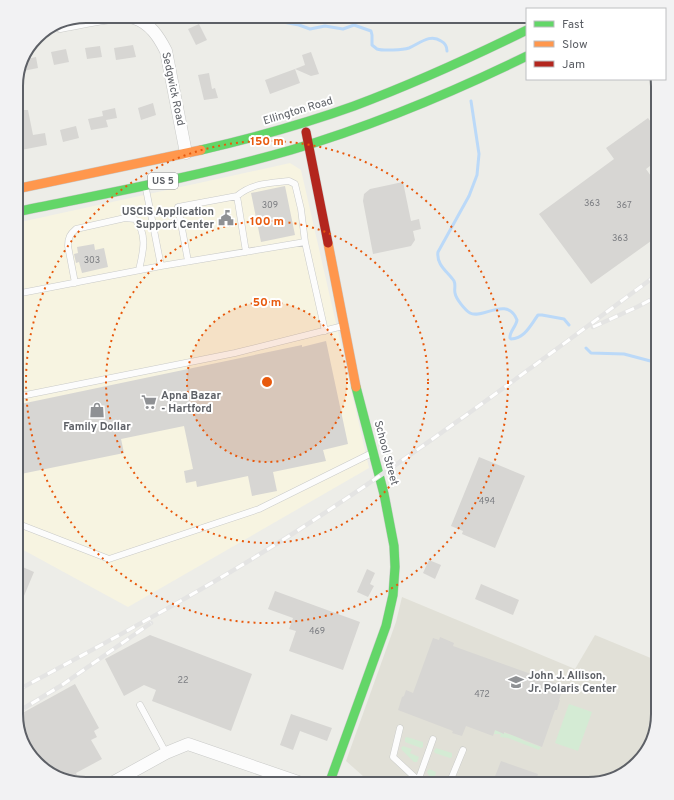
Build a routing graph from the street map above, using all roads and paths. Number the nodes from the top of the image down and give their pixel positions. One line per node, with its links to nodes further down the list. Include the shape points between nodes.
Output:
1 (144, 23): 6 (street, Sedgwick Road, via 160,38 166,51)
2 (526, 30): 4 (main road, Ellington Road / US 5, via 423,79)
3 (526, 56): 5 (main road, US 5, via 426,102)
4 (304, 122): 5 (main road, School Street); 6 (main road, Ellington Road / US 5)
5 (309, 144): 7 (main road, US 5, via 218,169); 18 (main road, School Street)
6 (186, 153): 8 (main road, Ellington Road / US 5)
7 (146, 185): 10 (main road, US 5); 14 (lane)
8 (23, 188)
9 (237, 196): 11 (lane, via 244,190 258,185 293,182 301,209); 12 (lane); 13 (lane, via 178,207)
10 (23, 211)
11 (305, 242): 12 (lane); 19 (lane)
12 (246, 252): 13 (lane)
13 (188, 262): 14 (lane)
14 (161, 266): 15 (lane)
15 (139, 270): 16 (lane); 16 (lane, via 143,233 135,219 125,218 76,229 70,234 68,246)
16 (75, 283): 17 (lane)
17 (23, 293)
18 (345, 325): 19 (lane); 21 (main road, School Street, via 356,388)
19 (325, 331): 20 (lane, via 235,353)
20 (23, 396)
21 (373, 453): 22 (lane, via 259,509 109,559); 30 (main road, School Street, via 394,546 393,595 386,626)
22 (23, 525)
23 (140, 705): 27 (lane)
24 (400, 728): 31 (lane, via 393,757)
25 (432, 739): 32 (lane)
26 (463, 750): 33 (lane)
27 (166, 753): 28 (street); 29 (street, via 188,744)
28 (123, 777)
29 (284, 777)
30 (332, 777)
31 (415, 777)
32 (421, 777)
33 (452, 777)

